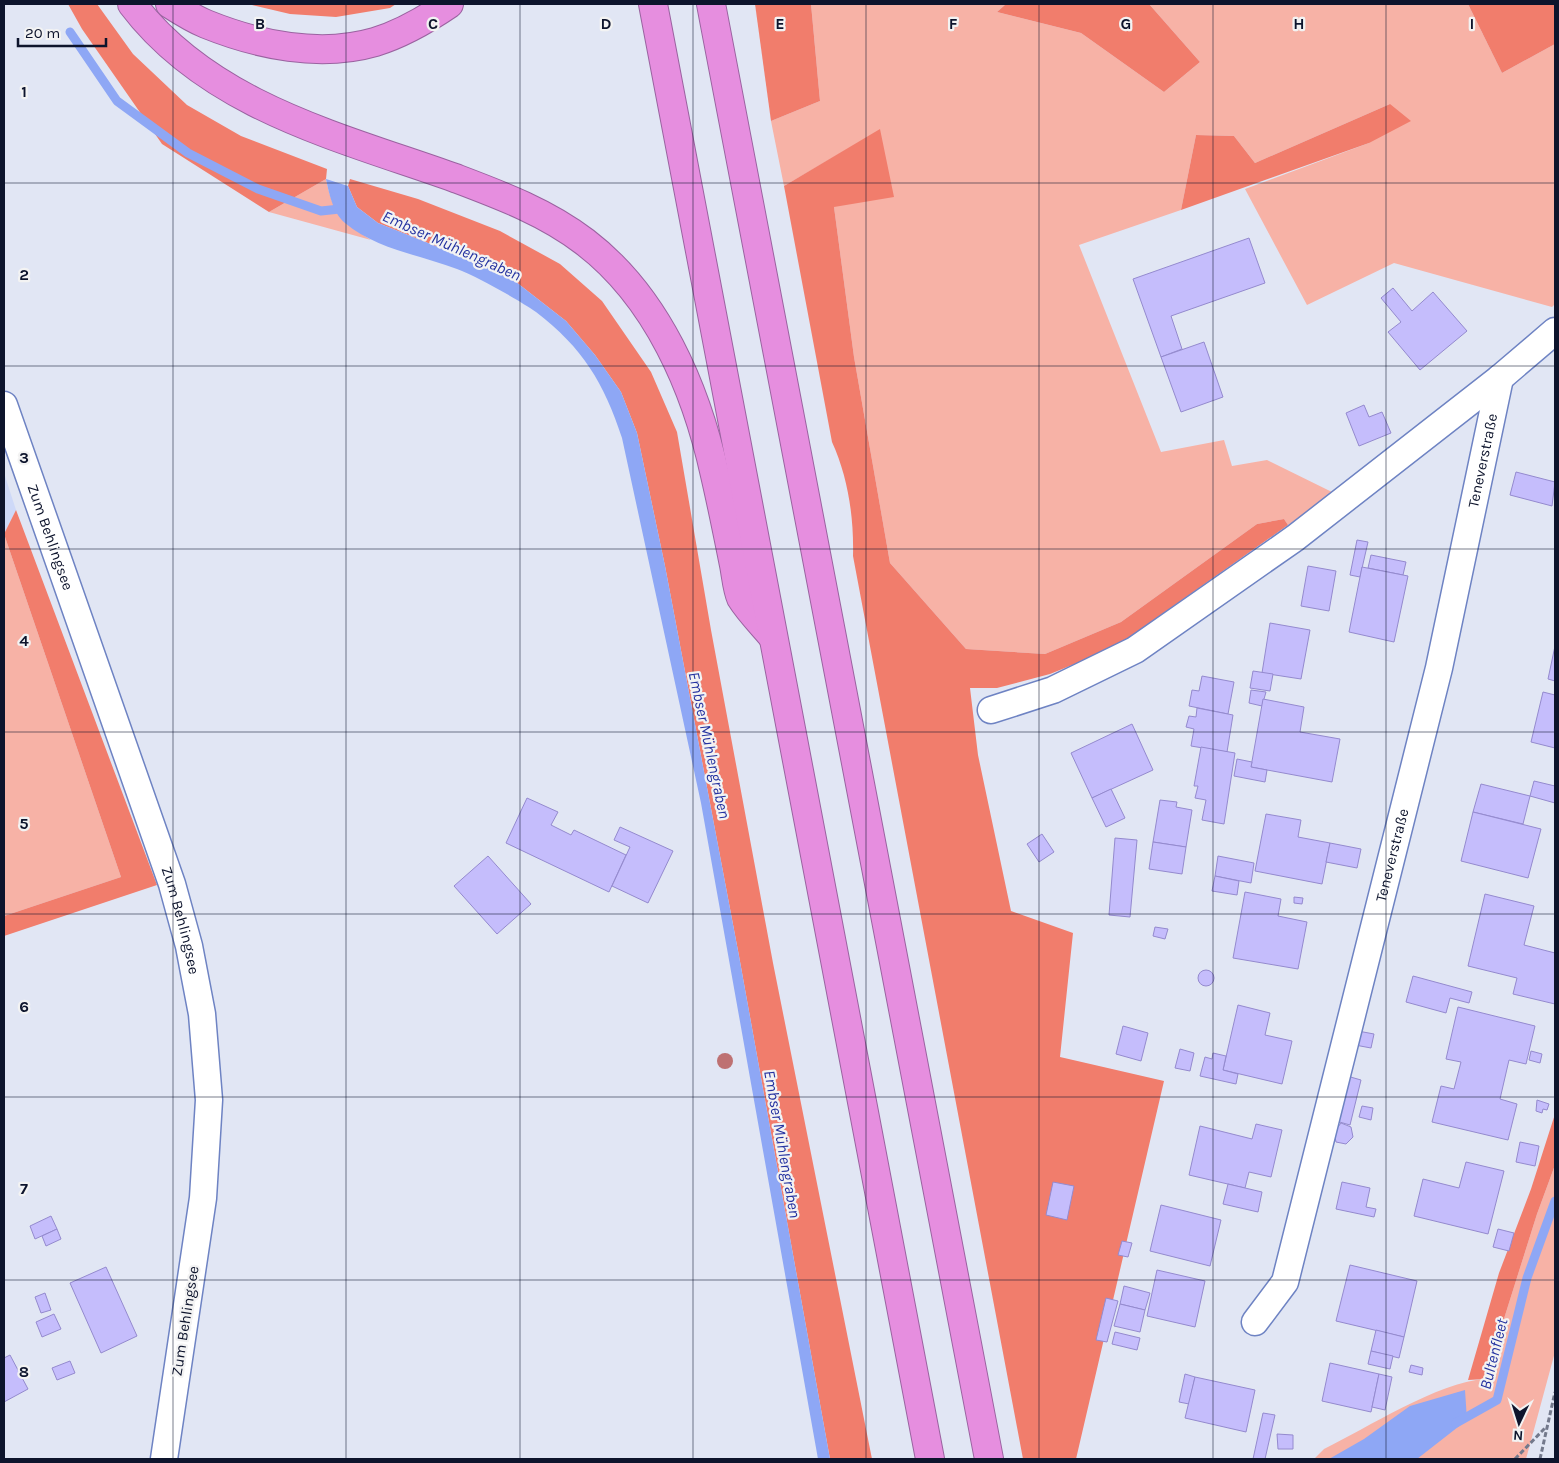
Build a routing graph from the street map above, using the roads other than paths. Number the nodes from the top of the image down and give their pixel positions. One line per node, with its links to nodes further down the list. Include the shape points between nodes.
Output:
1 (132, 4): 9 (highway, via 179,56 228,89 276,114 504,196 546,216 586,242 622,277 648,309 673,352 690,391 714,471 741,597)
2 (170, 4): 3 (highway, via 205,24 247,38 317,49 375,42)
3 (450, 4)
4 (654, 4): 9 (highway)
5 (710, 4): 14 (highway)
6 (1555, 331): 7 (street, Teneverstraße)
7 (1500, 378): 10 (street, Teneverstraße, via 1295,538 1136,650 1053,690); 11 (street, Teneverstraße, via 1439,668 1285,1282)
8 (4, 405): 12 (street, Zum Behlingsee, via 172,884 189,946 202,1014 209,1100 203,1198)
9 (774, 639): 13 (highway)
10 (991, 710)
11 (1255, 1322)
12 (164, 1459)
13 (930, 1459)
14 (989, 1459)

